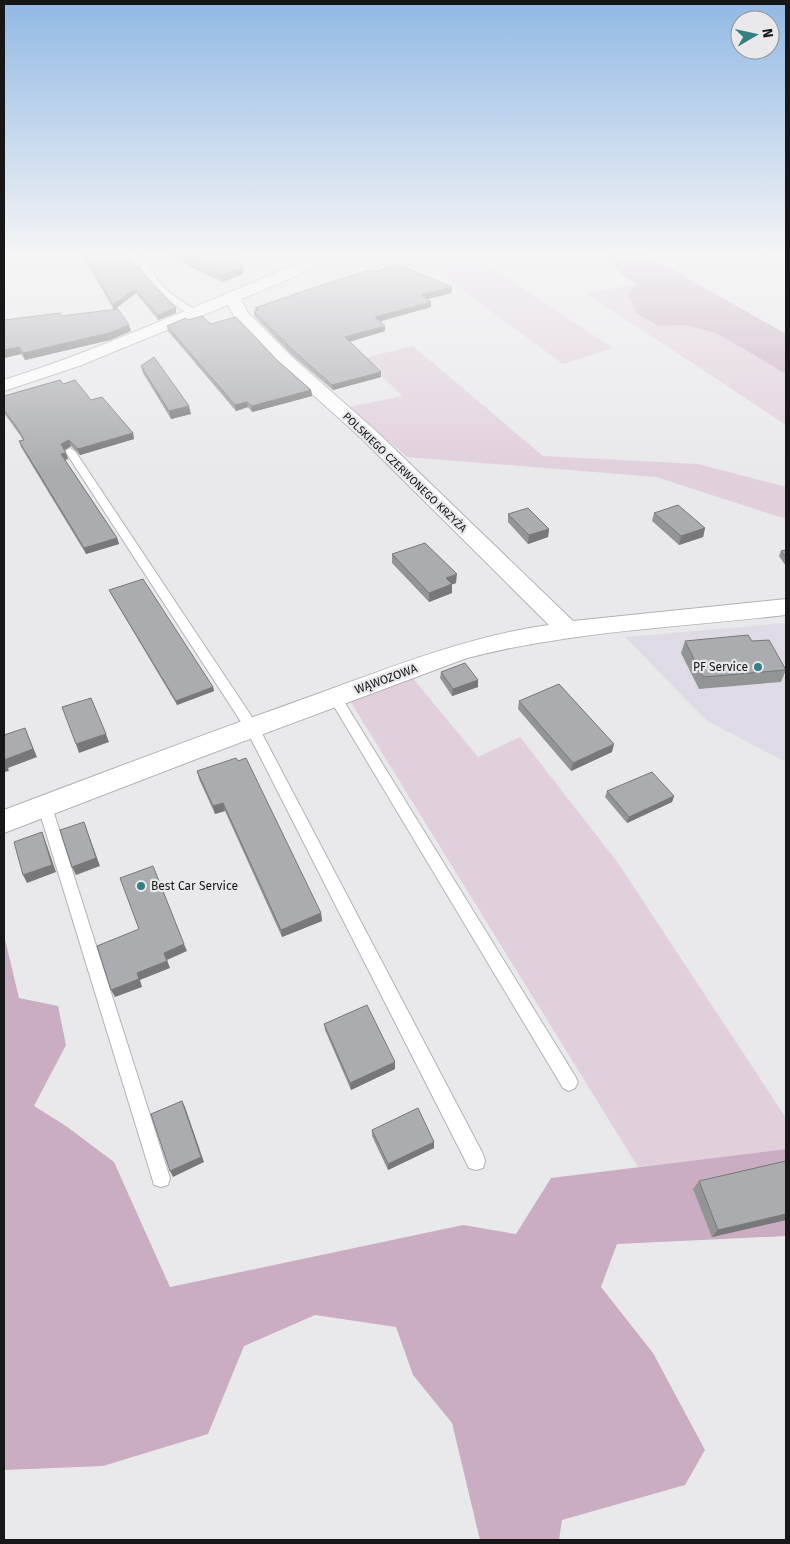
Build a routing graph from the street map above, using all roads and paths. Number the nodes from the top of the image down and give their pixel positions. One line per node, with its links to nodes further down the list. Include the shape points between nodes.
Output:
1 (160, 327): 3 (street, via 64,366)
2 (253, 327): 6 (street, POLSKIEGO CZERWONEGO KRZYŻA, via 376,442)
3 (4, 386)
4 (70, 451): 8 (lane)
5 (786, 607): 6 (street, WĄWOZOWA)
6 (568, 630): 7 (street, WĄWOZOWA, via 487,644)
7 (335, 698): 8 (street, WĄWOZOWA); 11 (lane)
8 (253, 729): 9 (street, WĄWOZOWA); 12 (lane)
9 (45, 807): 10 (street, WĄWOZOWA); 13 (lane)
10 (4, 822)
11 (569, 1082)
12 (476, 1161)
13 (161, 1178)

